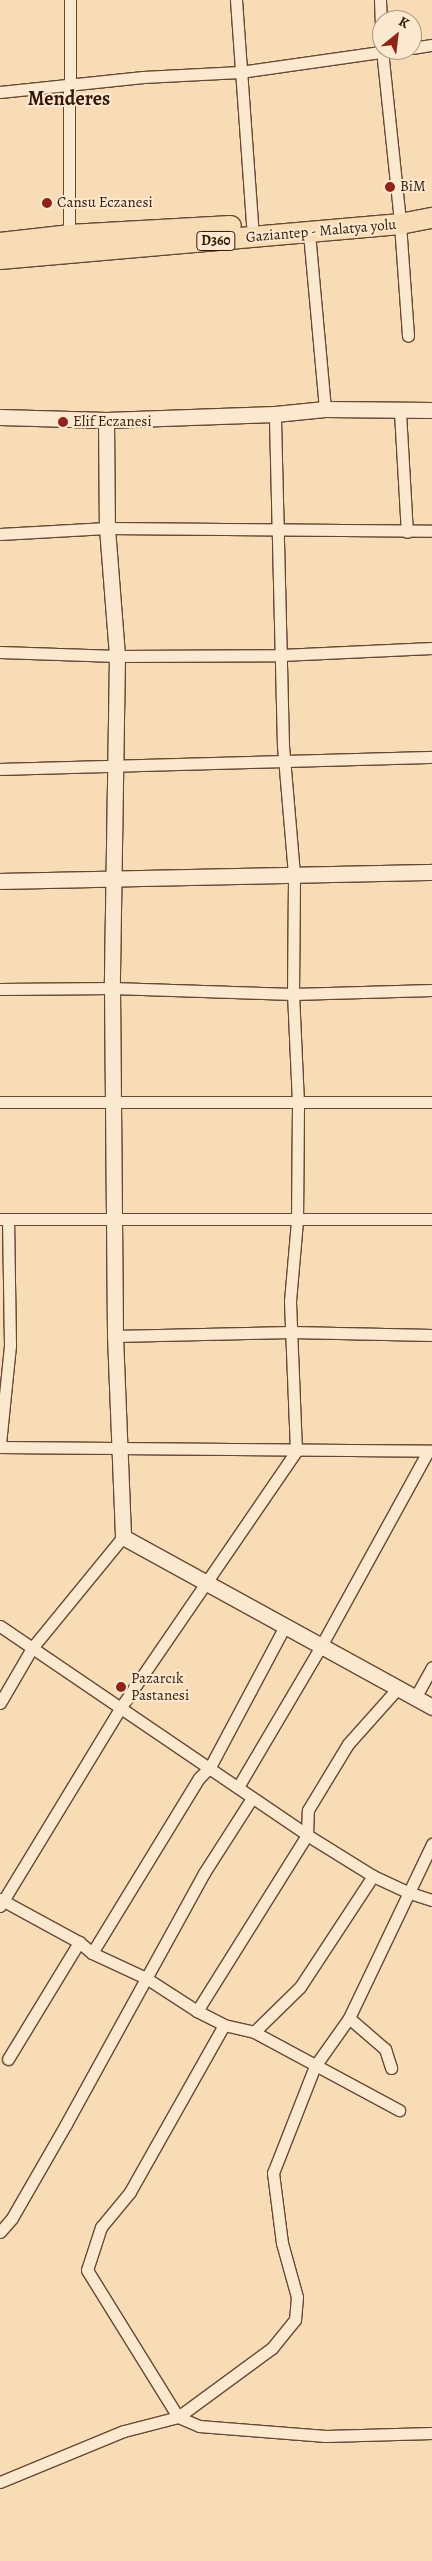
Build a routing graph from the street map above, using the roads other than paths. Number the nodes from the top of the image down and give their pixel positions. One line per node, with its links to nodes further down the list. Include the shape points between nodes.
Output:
1 (70, 0): 6 (street)
2 (236, 0): 5 (street)
3 (372, 52): 5 (street)
4 (383, 60): 10 (street)
5 (240, 72): 6 (street, via 143,77); 11 (street)
6 (68, 86): 7 (street); 13 (street)
7 (0, 92)
8 (432, 206): 10 (highway, Gaziantep - Malatya yolu / D360)
9 (432, 218): 10 (highway, Gaziantep - Malatya yolu / D360)
10 (399, 219): 11 (highway, Gaziantep - Malatya yolu / D360); 12 (highway, Gaziantep - Malatya yolu / D360); 16 (street)
11 (252, 225): 13 (highway, Gaziantep - Malatya yolu / D360)
12 (309, 233): 15 (highway, Gaziantep - Malatya yolu / D360); 17 (street)
13 (70, 235): 14 (highway, Gaziantep - Malatya yolu / D360)
14 (0, 243)
15 (0, 259)
16 (408, 336)
17 (325, 409): 19 (street); 20 (street)
18 (432, 410): 19 (street)
19 (400, 412): 26 (street)
20 (275, 414): 22 (street); 25 (street)
21 (0, 417): 22 (street)
22 (106, 420): 23 (street)
23 (107, 528): 25 (street); 27 (street); 31 (street)
24 (432, 531): 26 (street)
25 (276, 532): 26 (street); 30 (street)
26 (407, 532)
27 (0, 534)
28 (432, 648): 30 (street)
29 (0, 652): 31 (street)
30 (281, 655): 31 (street); 33 (street)
31 (117, 656): 34 (street)
32 (432, 757): 33 (street)
33 (285, 761): 34 (street); 37 (street)
34 (116, 767): 35 (street); 39 (street)
35 (0, 769)
36 (432, 872): 37 (street)
37 (294, 874): 39 (street); 43 (street)
38 (0, 880): 39 (street)
39 (115, 880): 40 (street)
40 (112, 988): 41 (street); 43 (street); 44 (street)
41 (0, 989)
42 (432, 990): 43 (street)
43 (293, 994): 46 (street)
44 (114, 1101): 45 (street); 46 (street); 51 (street)
45 (0, 1102)
46 (298, 1102): 47 (street); 50 (street)
47 (432, 1102)
48 (4, 1219): 51 (street); 55 (street, via 10,1345)
49 (432, 1219): 50 (street)
50 (297, 1220): 51 (street); 52 (street, via 290,1301)
51 (115, 1221): 54 (street)
52 (291, 1332): 53 (street); 54 (street); 57 (street)
53 (432, 1335)
54 (116, 1336): 56 (street)
55 (0, 1446): 56 (street)
56 (122, 1449): 57 (street); 59 (street)
57 (296, 1451): 58 (street); 60 (street)
58 (430, 1451): 63 (street)
59 (123, 1537): 60 (street); 64 (street)
60 (206, 1584): 62 (street); 69 (street)
61 (0, 1626): 64 (street)
62 (285, 1626): 63 (street); 71 (street)
63 (321, 1646): 66 (street); 72 (street)
64 (32, 1648): 68 (street); 69 (street)
65 (432, 1668): 67 (street)
66 (397, 1689): 67 (street); 74 (street, via 348,1744 308,1810)
67 (415, 1698): 70 (street)
68 (0, 1703)
69 (121, 1707): 71 (street); 79 (street)
70 (432, 1707)
71 (210, 1767): 72 (street); 81 (street, via 200,1778)
72 (238, 1787): 73 (street)
73 (252, 1798): 74 (street); 82 (street, via 204,1873)
74 (307, 1835): 76 (street); 83 (street)
75 (432, 1844): 77 (street)
76 (373, 1876): 77 (street); 86 (street, via 300,1986)
77 (406, 1892): 78 (street); 84 (street)
78 (432, 1900)
79 (1, 1902): 80 (street)
80 (79, 1942): 81 (street); 87 (street)
81 (92, 1952): 82 (street)
82 (146, 1978): 83 (street); 91 (street, via 12,2218)
83 (197, 2011): 85 (street)
84 (349, 2018): 88 (street); 89 (street, via 385,2049)
85 (224, 2025): 86 (street); 92 (street, via 130,2192 101,2227 87,2270)
86 (254, 2032): 88 (street)
87 (8, 2060)
88 (315, 2066): 90 (street); 92 (street, via 272,2173 282,2243 297,2297 295,2320 272,2348)
89 (390, 2068)
90 (399, 2110)
91 (0, 2232)
92 (178, 2417): 93 (street, via 199,2426 326,2436); 94 (street, via 124,2431)
93 (432, 2433)
94 (0, 2482)

